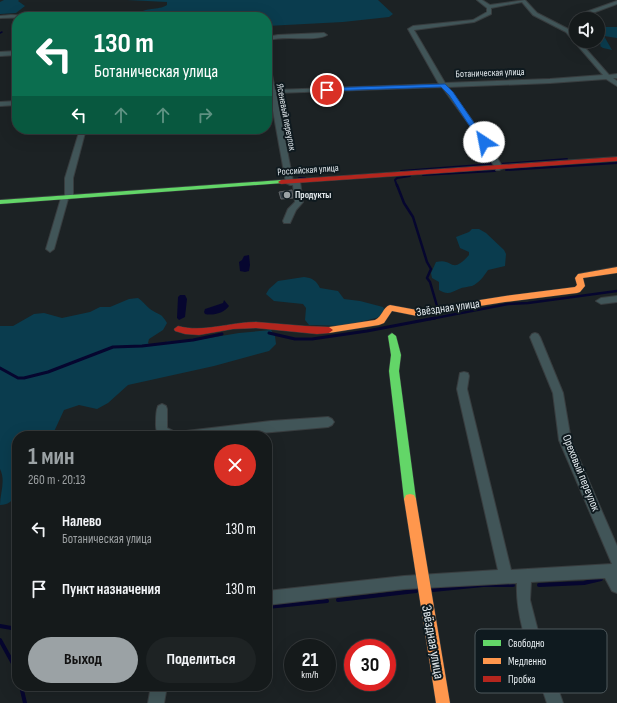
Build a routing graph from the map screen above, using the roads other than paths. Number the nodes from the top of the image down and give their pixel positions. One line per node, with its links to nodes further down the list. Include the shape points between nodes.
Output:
1 (480, 0): 4 (street)
2 (521, 1): 4 (street); 8 (street, via 540,17)
3 (617, 2): 5 (street)
4 (489, 7): 17 (street, via 489,13 474,21 412,29)
5 (591, 12)
6 (12, 16): 7 (street)
7 (0, 17)
8 (568, 31)
9 (324, 35): 10 (street, Ясеневый переулок)
10 (272, 37)
11 (582, 48): 15 (street)
12 (12, 53): 13 (street)
13 (0, 54)
14 (617, 76): 15 (street, Ботаническая улица)
15 (608, 77): 16 (street); 17 (street, Ботаническая улица)
16 (617, 84)
17 (443, 85): 18 (street, Ботаническая улица); 24 (street)
18 (272, 92)
19 (12, 103): 21 (street)
20 (272, 103): 25 (street, Ясеневый переулок)
21 (0, 104)
22 (82, 134): 26 (street, via 69,178)
23 (617, 159): 24 (street, Российская улица)
24 (499, 168): 25 (street, Российская улица)
25 (293, 182): 26 (street, Российская улица); 28 (street, Ясеневый переулок, via 299,202 292,209)
26 (67, 198): 27 (street, Российская улица); 29 (street)
27 (0, 202)
28 (288, 221)
29 (50, 249)
30 (617, 270): 33 (street, Звёздная улица, via 581,276 581,286 577,290 417,313 390,308 377,323 350,328 311,331 237,326 189,333)
31 (617, 299): 32 (street)
32 (601, 301)
33 (178, 330)
34 (392, 336): 44 (street, Звёздная улица, via 396,355 394,371)
35 (535, 337): 41 (street, Ореховый переулок, via 558,393 565,440)
36 (464, 376): 42 (street, via 462,389)
37 (162, 410): 39 (street)
38 (328, 422): 40 (street, via 271,426)
39 (163, 431)
40 (260, 431)
41 (614, 567): 43 (street); 45 (street)
42 (506, 576): 43 (street); 44 (street)
43 (524, 577): 47 (street, via 523,600)
44 (422, 581): 46 (street); 51 (street, Звёздная улица)
45 (617, 586)
46 (272, 597)
47 (530, 629)
48 (158, 691): 50 (street)
49 (552, 693): 52 (street)
50 (156, 703)
51 (443, 703)
52 (555, 703)

